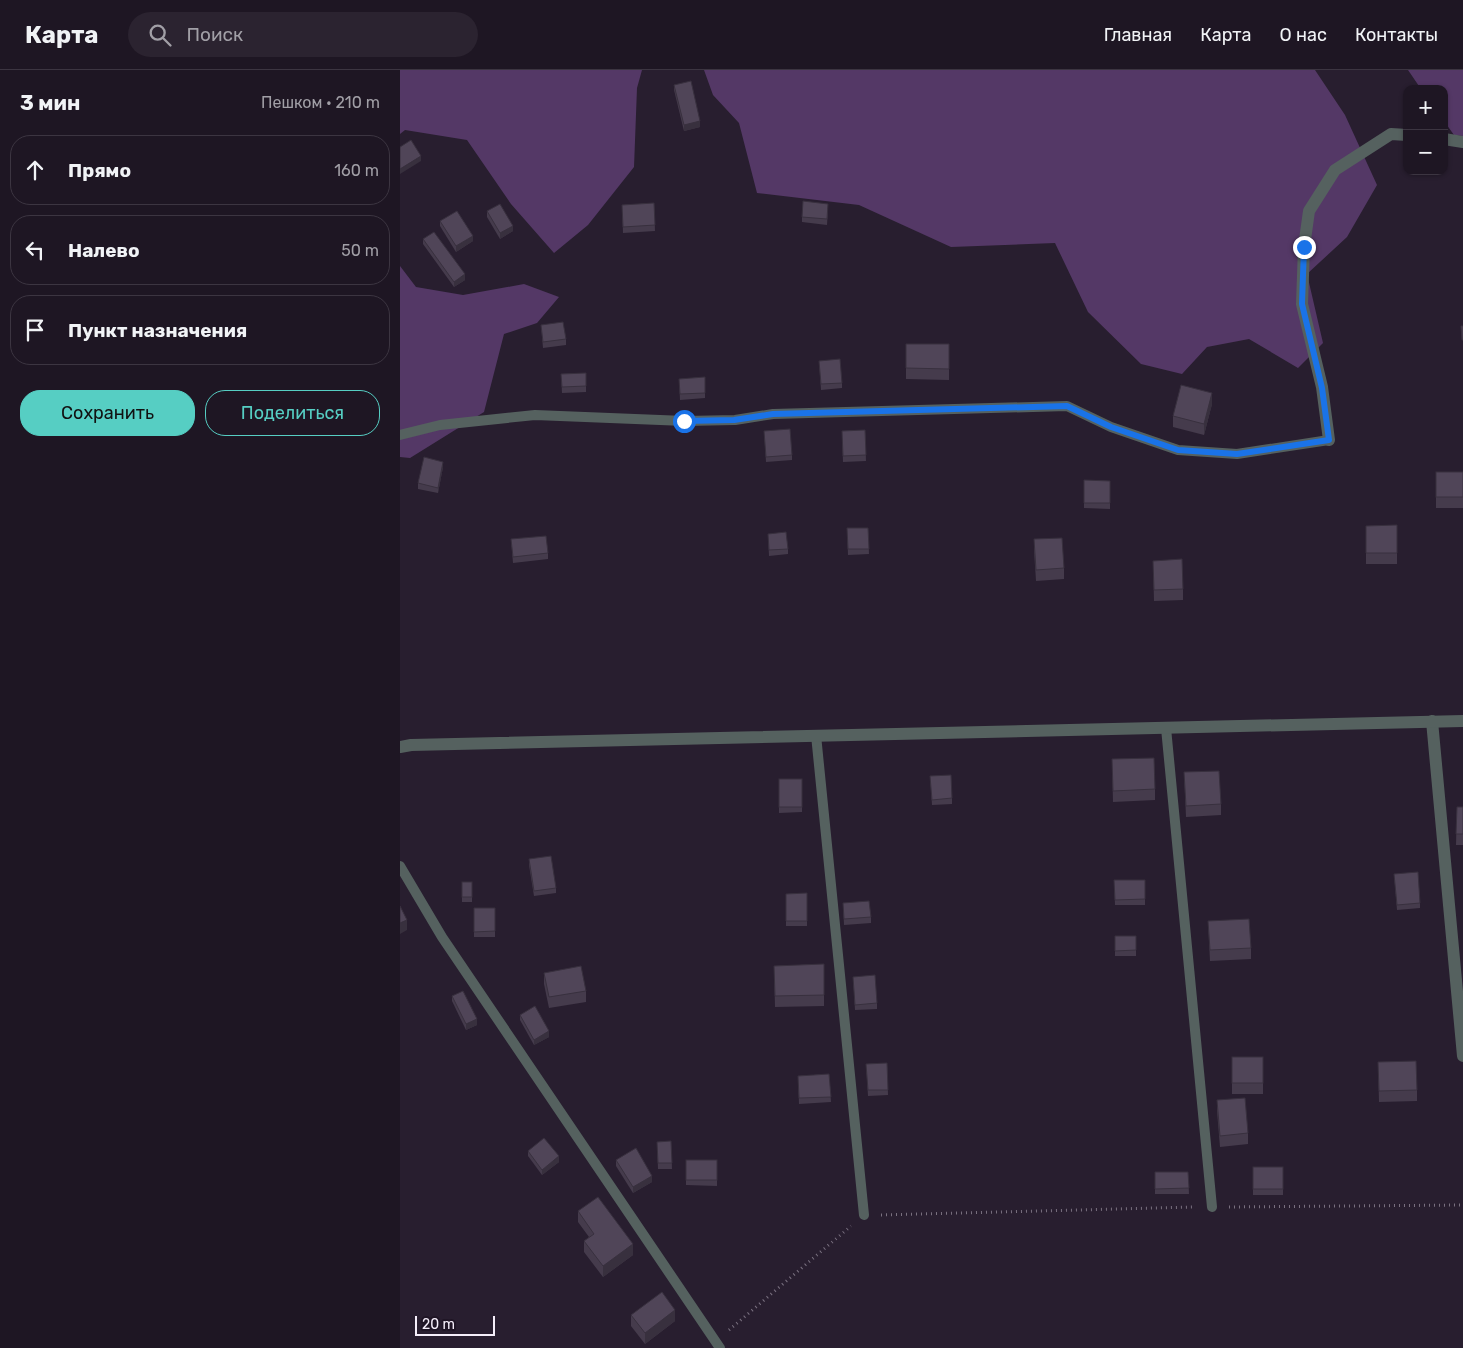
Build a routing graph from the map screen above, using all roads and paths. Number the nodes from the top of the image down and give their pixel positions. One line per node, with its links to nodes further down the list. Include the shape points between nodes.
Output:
1 (1403, 135): 5 (street, via 1391,134 1335,170 1309,211 1302,304 1322,388)
2 (1448, 140): 3 (street)
3 (1463, 142)
4 (400, 435): 5 (lane, via 440,425 535,414 684,421 734,420 773,414 1067,406 1111,427 1178,450 1237,454)
5 (1329, 440)
6 (1432, 721): 7 (street); 8 (street); 12 (street)
7 (1463, 721)
8 (1166, 728): 9 (street); 14 (lane)
9 (816, 735): 10 (street); 15 (lane)
10 (400, 747)
11 (400, 866): 16 (lane, via 442,937)
12 (1463, 1056)
13 (1463, 1205): 14 (path)
14 (1212, 1207): 15 (path)
15 (864, 1215): 16 (path)
16 (718, 1345)

